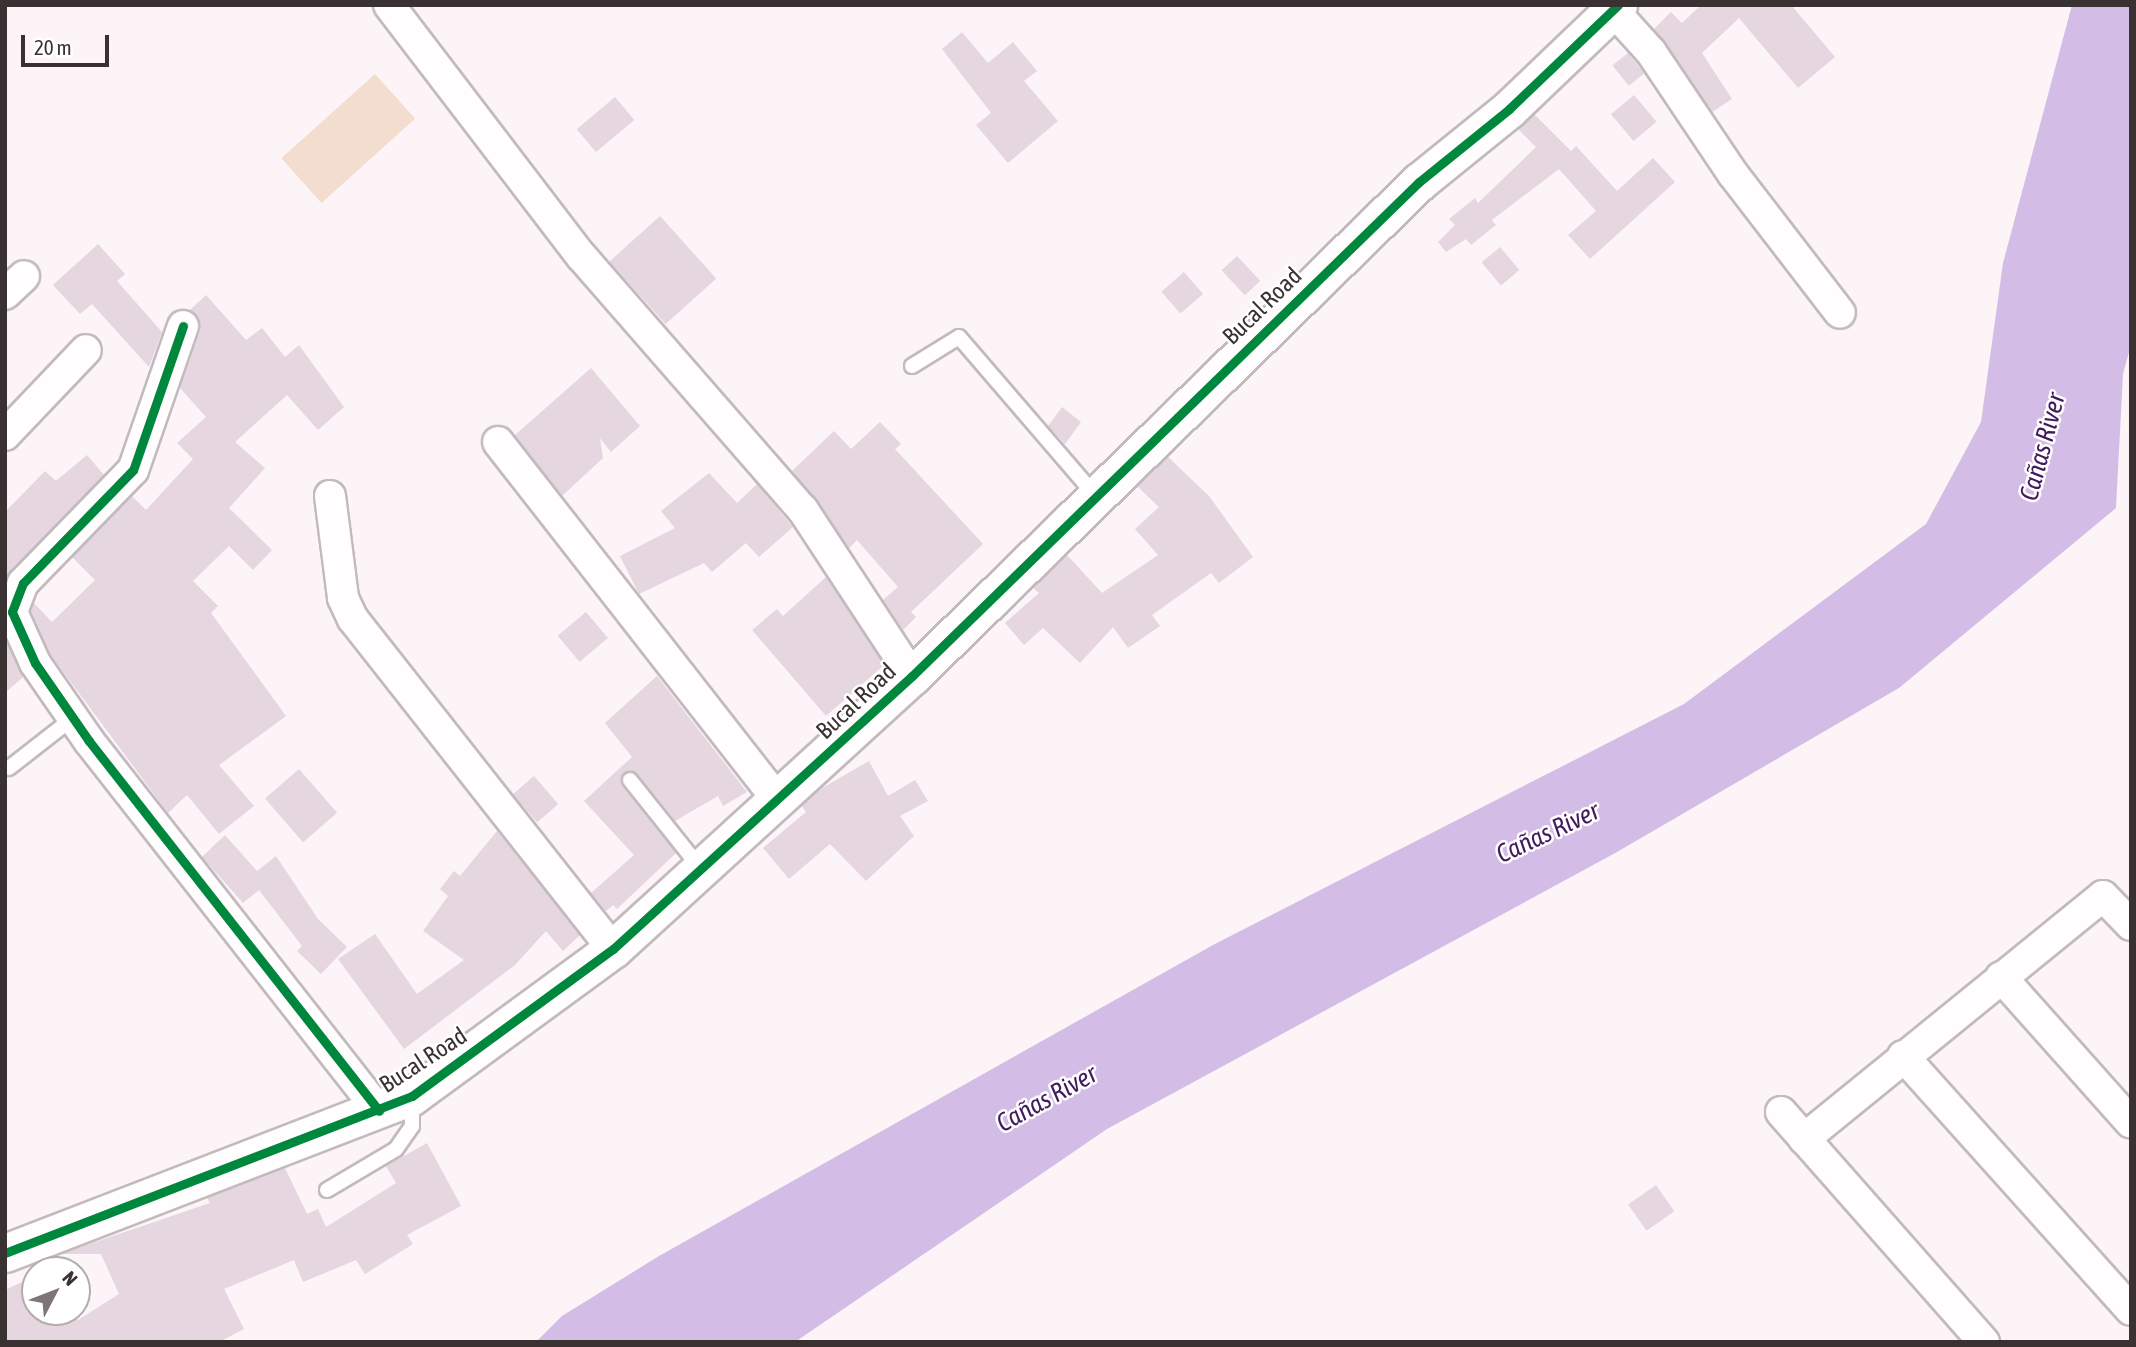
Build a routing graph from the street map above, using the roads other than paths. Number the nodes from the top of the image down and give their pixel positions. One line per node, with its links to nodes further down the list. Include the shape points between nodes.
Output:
1 (389, 5): 12 (street, via 582,257 803,510)
2 (1616, 8): 3 (street, via 1733,174); 9 (street, Bucal Road, via 1509,109 1419,181)
3 (1840, 313)
4 (183, 326): 11 (street, via 133,470 23,583)
5 (86, 350): 7 (street)
6 (912, 366): 9 (lane, via 959,337)
7 (5, 435)
8 (498, 442): 16 (street)
9 (1094, 494): 12 (street, Bucal Road)
10 (330, 496): 19 (street, via 343,598 353,619)
11 (9, 615): 13 (street, via 35,663)
12 (912, 676): 16 (street, Bucal Road)
13 (74, 718): 14 (lane); 23 (street)
14 (9, 768)
15 (630, 780): 17 (lane)
16 (778, 800): 17 (street, Bucal Road)
17 (701, 869): 19 (street, Bucal Road)
18 (2131, 925): 20 (street, via 2103,895)
19 (613, 949): 22 (street, Bucal Road)
20 (2001, 977): 21 (street); 25 (street)
21 (1903, 1056): 26 (street); 29 (street)
22 (412, 1096): 23 (street, Bucal Road); 27 (lane, via 412,1126 396,1149)
23 (379, 1111): 28 (street, Bucal Road)
24 (1781, 1112): 26 (street)
25 (2131, 1123)
26 (1804, 1139): 30 (street)
27 (327, 1190)
28 (5, 1253)
29 (2131, 1310)
30 (1984, 1342)

